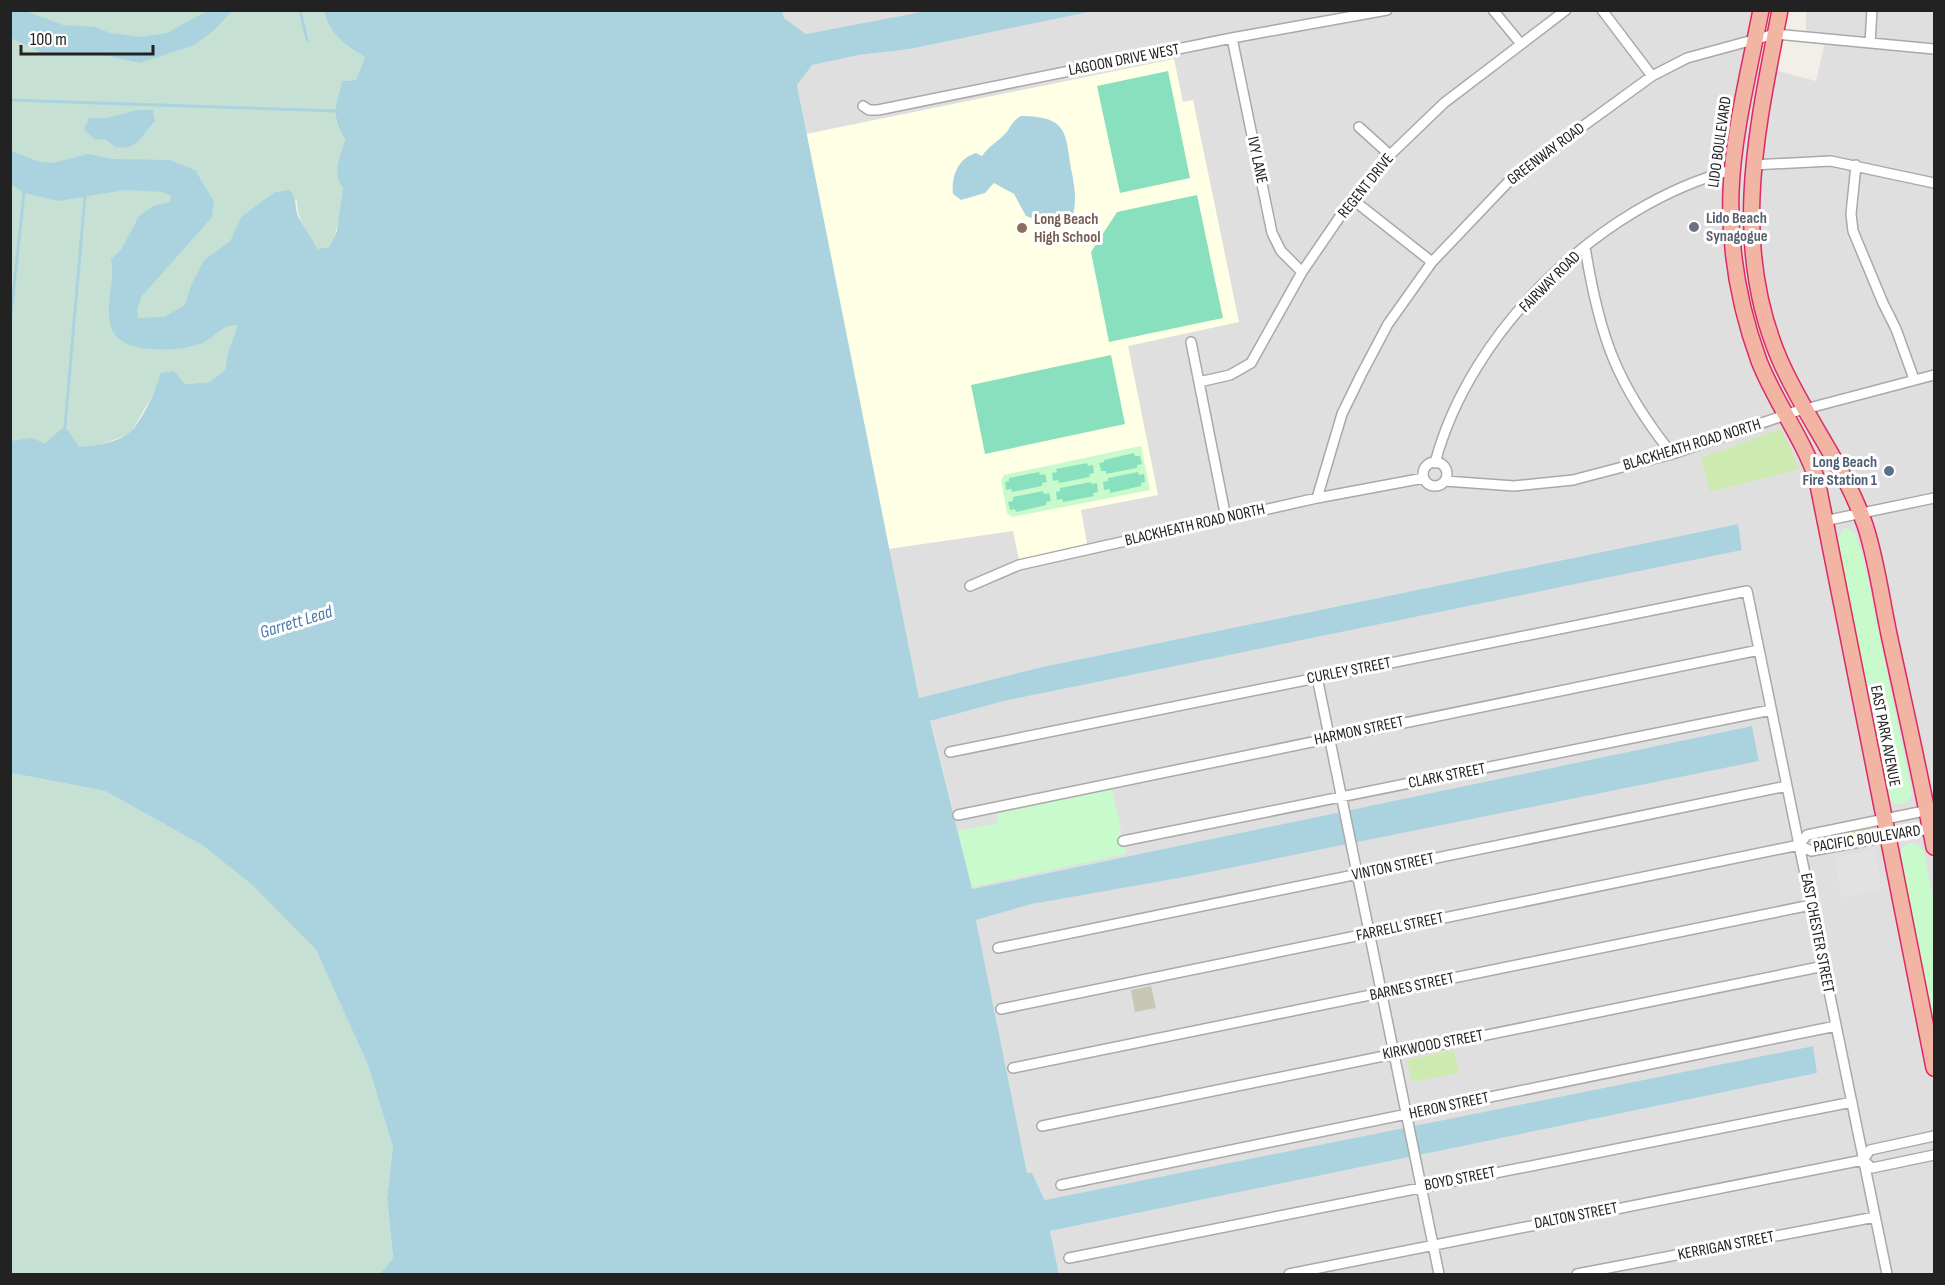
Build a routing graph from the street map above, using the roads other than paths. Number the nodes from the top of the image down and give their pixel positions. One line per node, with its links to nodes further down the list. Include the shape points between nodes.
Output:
1 (1387, 10): 8 (street, LAGOON DRIVE WEST)
2 (1493, 10): 13 (street)
3 (1566, 10): 13 (street, REGENT DRIVE)
4 (1602, 10): 15 (street)
5 (1761, 10): 11 (highway, LIDO BOULEVARD)
6 (1779, 10): 9 (highway)
7 (1872, 10): 12 (street)
8 (1359, 13): 10 (street, LAGOON DRIVE WEST)
9 (1775, 34): 11 (street, GREENWAY ROAD); 12 (street, GREENWAY ROAD); 19 (highway)
10 (1232, 38): 16 (street, LAGOON DRIVE WEST, via 878,110); 26 (street, IVY LANE, via 1272,233 1281,251)
11 (1755, 41): 15 (street, GREENWAY ROAD, via 1687,58); 21 (highway, LIDO BOULEVARD)
12 (1870, 43): 14 (street, GREENWAY ROAD)
13 (1521, 44): 18 (street, REGENT DRIVE, via 1444,103)
14 (1935, 49)
15 (1652, 76): 25 (street, GREENWAY ROAD, via 1513,177)
16 (863, 106)
17 (1359, 127): 18 (street)
18 (1390, 155): 23 (street, REGENT DRIVE)
19 (1753, 165): 20 (street, via 1817,160); 31 (highway, via 1750,234 1763,310 1779,358)
20 (1856, 165): 22 (street); 29 (street, via 1853,231)
21 (1732, 170): 24 (street, FAIRWAY ROAD, via 1661,196); 32 (highway, LIDO BOULEVARD, via 1733,248 1742,303 1761,364)
22 (1935, 183)
23 (1353, 199): 25 (street); 26 (street, REGENT DRIVE)
24 (1586, 247): 33 (street, via 1598,320 1612,361 1637,407); 34 (street, FAIRWAY ROAD, via 1533,296 1488,352 1456,405)
25 (1432, 262): 37 (street, GREENWAY ROAD, via 1388,324 1361,375 1342,414)
26 (1302, 272): 30 (street, REGENT DRIVE, via 1251,363 1230,375)
27 (1191, 342): 30 (street)
28 (1935, 375): 29 (street, BLACKHEATH ROAD NORTH)
29 (1914, 379): 31 (street, BLACKHEATH ROAD NORTH)
30 (1198, 382): 40 (street)
31 (1806, 409): 32 (street, BLACKHEATH ROAD NORTH); 39 (highway, EAST PARK AVENUE)
32 (1786, 415): 33 (street, BLACKHEATH ROAD NORTH); 41 (highway, EAST PARK AVENUE, via 1813,467)
33 (1672, 454): 36 (street, BLACKHEATH ROAD NORTH, via 1573,480 1514,486)
34 (1435, 463): 35 (street, FAIRWAY ROAD, via 1426,467); 36 (street, via 1446,470)
35 (1424, 478): 36 (street, via 1436,486); 37 (street, BLACKHEATH ROAD NORTH)
36 (1445, 481)
37 (1317, 498): 40 (street, BLACKHEATH ROAD NORTH)
38 (1935, 498): 39 (street)
39 (1860, 513): 41 (street); 51 (highway, EAST PARK AVENUE)
40 (1226, 518): 42 (street, BLACKHEATH ROAD NORTH, via 1019,566)
41 (1824, 520): 53 (highway, EAST PARK AVENUE)
42 (970, 586)
43 (1747, 591): 44 (street, EAST CHESTER STREET); 45 (street, CURLEY STREET)
44 (1759, 650): 46 (street, EAST CHESTER STREET); 47 (street, HARMON STREET)
45 (1317, 677): 47 (street); 48 (street, CURLEY STREET)
46 (1772, 710): 49 (street, EAST CHESTER STREET); 50 (street, CLARK STREET)
47 (1330, 737): 50 (street); 52 (street, HARMON STREET)
48 (950, 752)
49 (1787, 786): 57 (street, EAST CHESTER STREET); 59 (street, VINTON STREET)
50 (1343, 801): 56 (street, CLARK STREET); 59 (street)
51 (1931, 810): 53 (street, PACIFIC BOULEVARD); 54 (highway, EAST PARK AVENUE)
52 (958, 815)
53 (1883, 819): 55 (highway, EAST PARK AVENUE); 57 (street, PACIFIC BOULEVARD, via 1807,835)
54 (1933, 828): 55 (street, PACIFIC BOULEVARD); 58 (highway, EAST PARK AVENUE)
55 (1887, 837): 57 (street, PACIFIC BOULEVARD, via 1810,851); 69 (highway, EAST PARK AVENUE)
56 (1123, 841)
57 (1799, 845): 60 (street, EAST CHESTER STREET); 61 (street, FARRELL STREET)
58 (1935, 847)
59 (1358, 874): 61 (street); 62 (street, VINTON STREET)
60 (1811, 905): 63 (street, EAST CHESTER STREET); 64 (street, BARNES STREET)
61 (1370, 933): 64 (street); 65 (street, FARRELL STREET)
62 (998, 948)
63 (1824, 966): 66 (street, EAST CHESTER STREET); 67 (street, KIRKWOOD STREET)
64 (1382, 993): 67 (street); 68 (street, BARNES STREET)
65 (1001, 1009)
66 (1836, 1026): 70 (street, EAST CHESTER STREET); 71 (street, HERON STREET)
67 (1394, 1053): 71 (street); 72 (street, KIRKWOOD STREET)
68 (1013, 1068)
69 (1935, 1068)
70 (1852, 1102): 75 (street, EAST CHESTER STREET); 77 (street, BOYD STREET)
71 (1408, 1118): 76 (street, HERON STREET); 77 (street)
72 (1042, 1126)
73 (1935, 1136): 75 (street, via 1870,1150)
74 (1935, 1155): 75 (street, via 1872,1168)
75 (1863, 1160): 78 (street, EAST CHESTER STREET); 79 (street, DALTON STREET)
76 (1061, 1185)
77 (1421, 1186): 79 (street); 80 (street, BOYD STREET)
78 (1875, 1217): 81 (street, EAST CHESTER STREET); 84 (street, KERRIGAN STREET)
79 (1433, 1244): 82 (street, DALTON STREET); 83 (street)
80 (1069, 1258)
81 (1885, 1274)
82 (1288, 1275)
83 (1439, 1275)
84 (1577, 1275)

